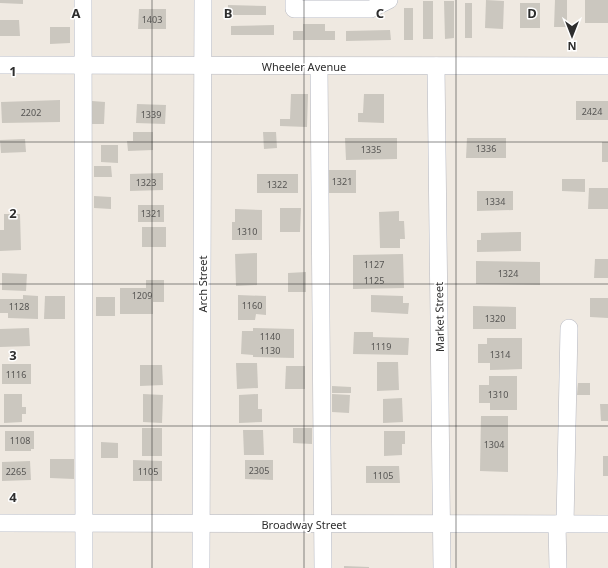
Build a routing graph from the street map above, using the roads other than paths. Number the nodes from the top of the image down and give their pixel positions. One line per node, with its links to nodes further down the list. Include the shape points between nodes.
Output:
1 (83, 0): 6 (street)
2 (203, 0): 7 (street, Arch Street)
3 (294, 0): 4 (street, via 294,9 372,9)
4 (389, 0)
5 (0, 65): 6 (street, Wheeler Avenue)
6 (83, 65): 7 (street, Wheeler Avenue); 13 (street)
7 (203, 65): 8 (street, Wheeler Avenue); 14 (street, Arch Street)
8 (319, 66): 9 (street, Wheeler Avenue); 15 (street)
9 (436, 66): 10 (street, Wheeler Avenue); 16 (street, Market Street)
10 (608, 66)
11 (569, 328): 17 (street)
12 (0, 523): 13 (street, Broadway Street)
13 (85, 524): 14 (street, Broadway Street); 19 (street)
14 (201, 524): 15 (street, Broadway Street); 20 (street, Arch Street)
15 (322, 524): 16 (street, Broadway Street); 21 (street)
16 (441, 524): 17 (street, Broadway Street); 22 (street, Market Street)
17 (561, 524): 18 (street, Broadway Street); 23 (street)
18 (608, 524)
19 (84, 568)
20 (201, 568)
21 (323, 568)
22 (442, 568)
23 (558, 568)

